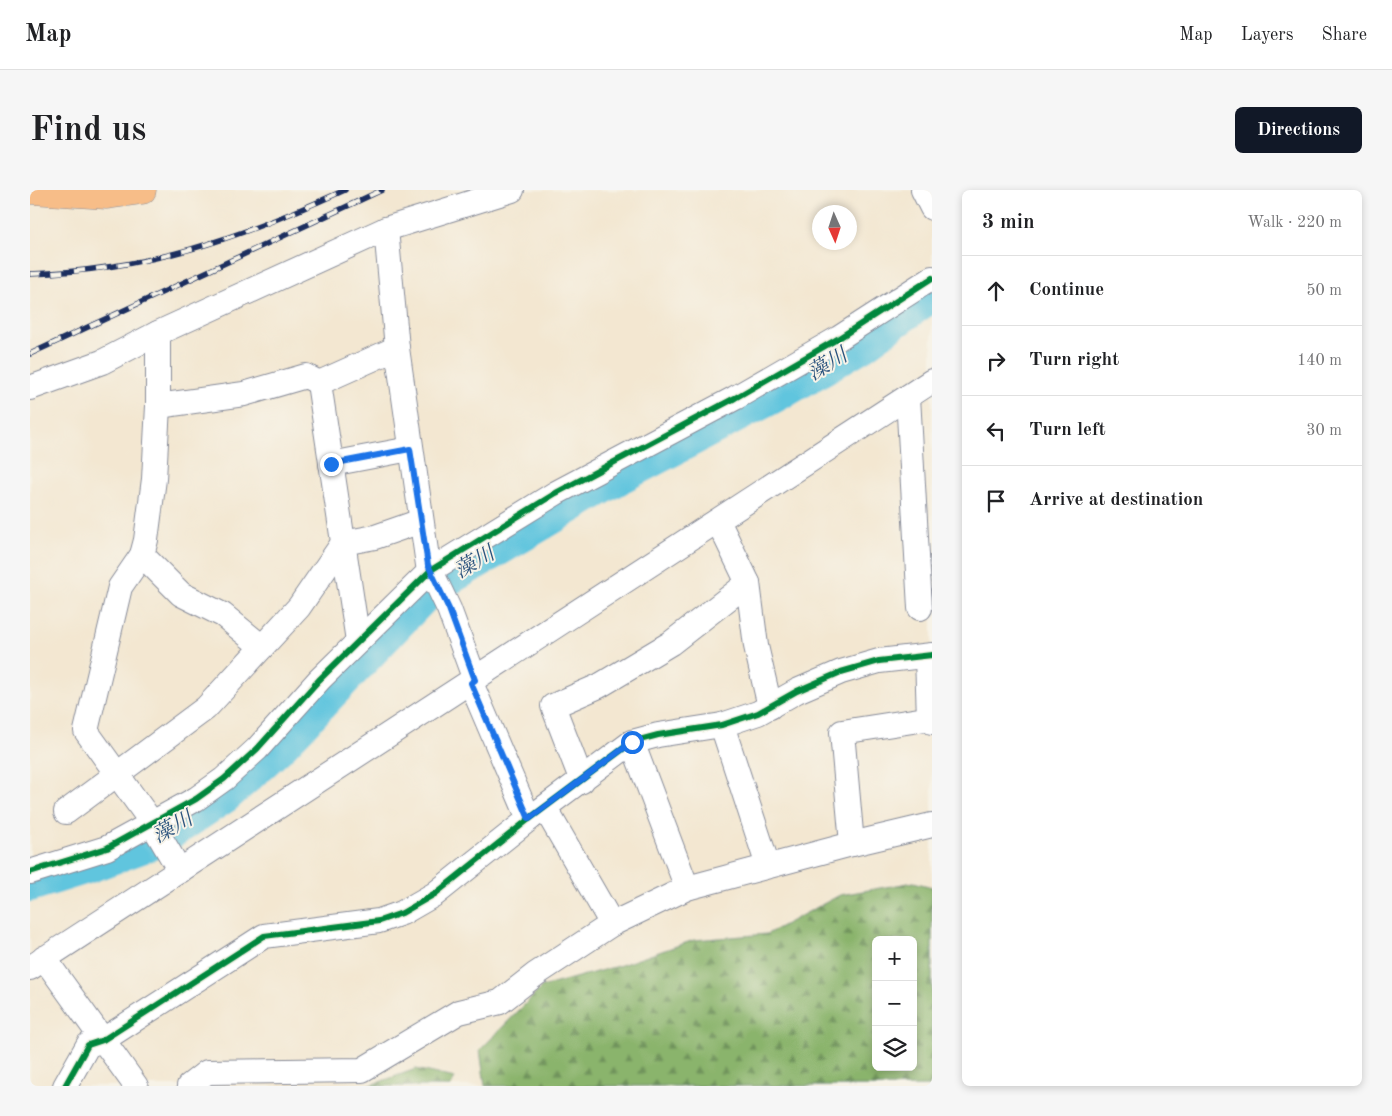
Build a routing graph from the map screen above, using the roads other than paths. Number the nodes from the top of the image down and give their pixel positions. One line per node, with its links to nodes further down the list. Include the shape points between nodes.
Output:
1 (32, 190): 2 (highway, via 107,195)
2 (142, 190)
3 (512, 190): 6 (street)
4 (923, 190): 5 (street)
5 (932, 208)
6 (386, 229): 8 (street); 9 (street)
7 (932, 278): 21 (street, via 839,338 556,493)
8 (158, 333): 12 (street, via 102,362); 14 (street)
9 (397, 348): 11 (street); 15 (street)
10 (932, 381): 13 (street)
11 (319, 383): 14 (street, via 306,376 244,394); 16 (street)
12 (30, 388)
13 (908, 397): 18 (street); 23 (street)
14 (158, 406): 20 (street, via 154,479)
15 (410, 449): 16 (street); 17 (street)
16 (331, 464): 19 (street)
17 (421, 521): 19 (street, via 375,537); 21 (street)
18 (718, 521): 22 (street); 27 (street)
19 (343, 543): 24 (street); 25 (street, via 299,607)
20 (142, 555): 25 (street, via 181,594 223,615); 32 (street, via 120,588 86,731)
21 (436, 580): 24 (street); 27 (street)
22 (748, 583): 28 (street, via 756,646); 33 (street, via 671,643 599,686 553,706)
23 (920, 608)
24 (358, 641): 37 (street, via 257,749 224,779)
25 (262, 647): 32 (street, via 206,708)
26 (929, 655): 28 (street, via 879,661 840,672); 29 (street)
27 (473, 682): 35 (street); 40 (street)
28 (770, 707): 30 (street)
29 (931, 720): 38 (street, via 842,732)
30 (722, 725): 31 (street); 39 (street)
31 (632, 742): 33 (street); 42 (street)
32 (119, 775): 34 (street); 37 (street)
33 (582, 780): 35 (street)
34 (66, 812)
35 (537, 813): 43 (street); 45 (street, via 435,894 402,913 378,921 264,936)
36 (932, 825): 38 (street)
37 (154, 827): 40 (street); 41 (street, via 107,848)
38 (852, 844): 39 (street)
39 (768, 866): 42 (street)
40 (180, 871): 44 (street)
41 (30, 872)
42 (687, 888): 43 (street)
43 (612, 924): 48 (street, via 500,1002 459,1012 362,1070 207,1072)
44 (37, 963): 45 (street)
45 (103, 1040): 46 (street, via 88,1045); 47 (street)
46 (66, 1086)
47 (136, 1086)
48 (189, 1086)

